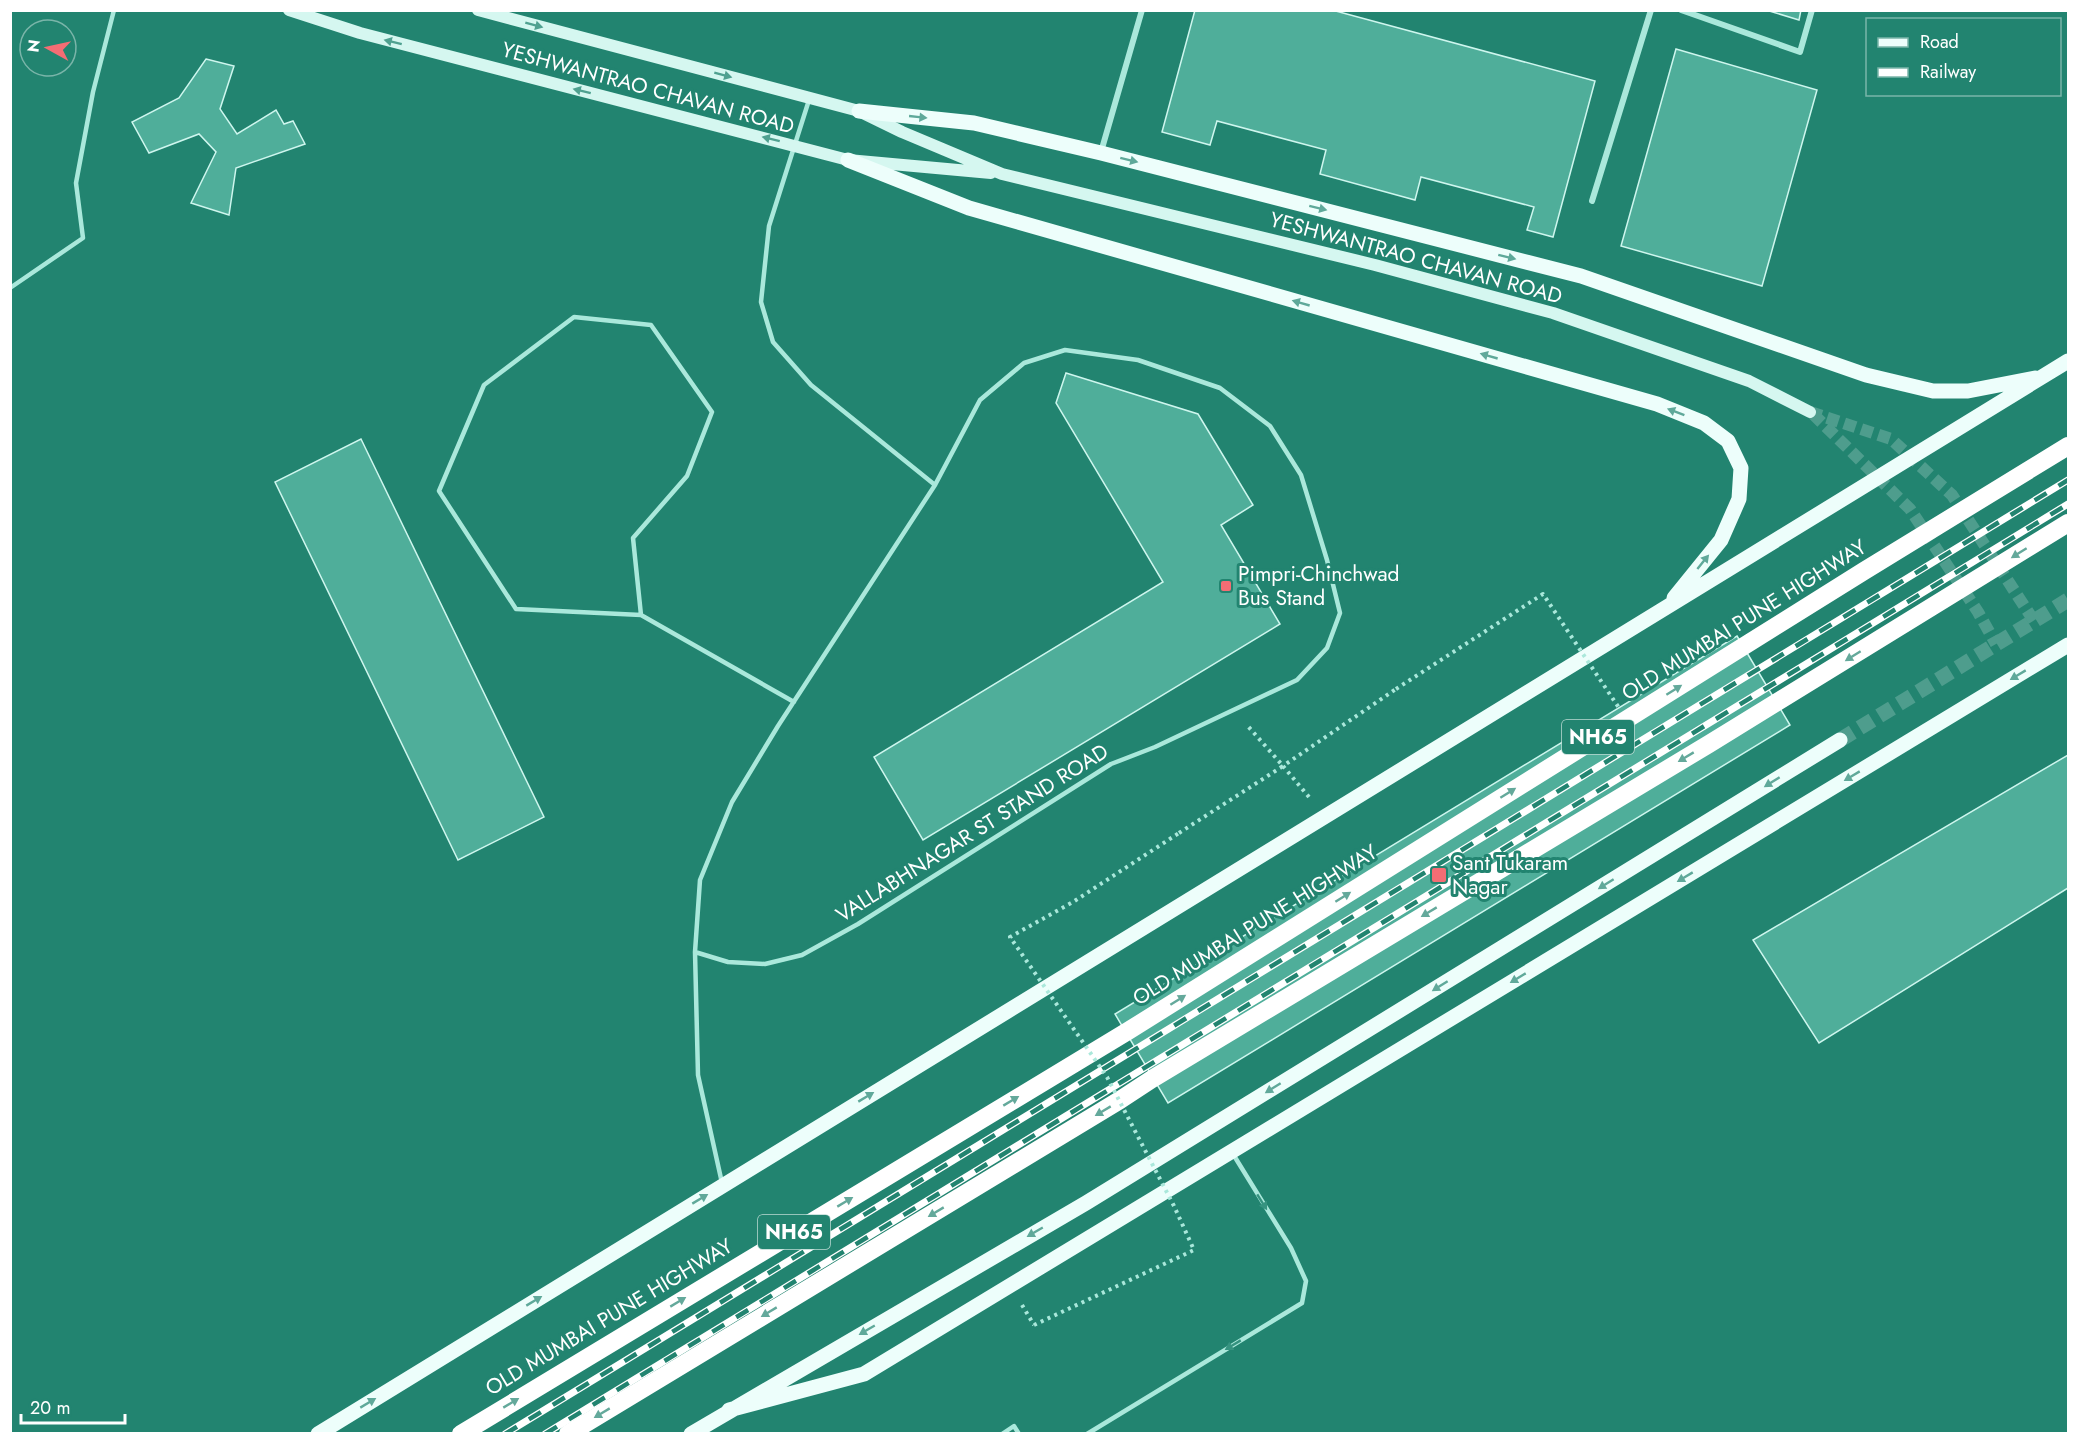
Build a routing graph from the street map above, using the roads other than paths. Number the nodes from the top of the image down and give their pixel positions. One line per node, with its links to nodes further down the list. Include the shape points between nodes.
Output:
1 (114, 10): 15 (lane, via 76,183 83,238)
2 (289, 10): 10 (street, YESHWANTRAO CHAVAN ROAD, one-way to 2, via 360,33)
3 (478, 10): 8 (street, YESHWANTRAO CHAVAN ROAD, one-way to 8)
4 (1142, 10): 11 (street)
5 (1651, 10): 14 (street)
6 (1681, 10): 7 (street, via 1800,52)
7 (1812, 10)
8 (809, 98): 9 (street, YESHWANTRAO CHAVAN ROAD); 10 (lane)
9 (859, 111): 11 (main road, one-way to 11, via 974,123); 13 (street, YESHWANTRAO CHAVAN ROAD)
10 (794, 146): 12 (street, YESHWANTRAO CHAVAN ROAD); 20 (lane, via 769,226 761,302 773,342 811,384)
11 (1101, 153): 17 (main road, one-way to 17, via 1581,276 1866,375 1933,392 1968,391)
12 (848, 160): 13 (street, YESHWANTRAO CHAVAN ROAD); 22 (main road, one-way to 12, via 1721,540 1739,499 1741,468 1728,441 1704,423 1657,404 969,208)
13 (1002, 174): 18 (street, YESHWANTRAO CHAVAN ROAD, via 1375,265 1553,313 1749,381)
14 (1592, 201)
15 (10, 288)
16 (2068, 361): 17 (main road)
17 (2043, 377): 22 (main road)
18 (1810, 412)
19 (2068, 446): 32 (highway, OLD MUMBAI PUNE HIGHWAY / NH65, one-way to 19, via 1128,1031)
20 (935, 485): 25 (lane, VALLABHNAGAR ST STAND ROAD); 27 (lane, VALLABHNAGAR ST STAND ROAD, via 980,399 1024,363 1065,350 1138,360 1220,388 1270,426 1301,476 1340,613 1327,648 1297,680 1111,764 858,924 802,955 765,964 728,962)
21 (2068, 523): 33 (highway, NH65, one-way to 33)
22 (1666, 608): 29 (main road, one-way to 22)
23 (641, 615): 23 (lane, via 516,609 439,491 484,385 574,317 651,325 712,412 687,476 633,538); 25 (lane)
24 (2068, 645): 28 (main road, one-way to 28)
25 (794, 702): 27 (lane, VALLABHNAGAR ST STAND ROAD, via 732,802 700,880)
26 (1840, 740): 30 (main road, one-way to 30, via 1096,1197)
27 (695, 952): 29 (lane, via 698,1075)
28 (1232, 1152): 30 (main road, via 864,1374); 37 (lane, one-way to 37, via 1291,1248 1306,1281 1302,1303)
29 (723, 1185): 31 (main road, one-way to 29)
30 (729, 1410): 34 (main road)
31 (318, 1434)
32 (461, 1434)
33 (568, 1434)
34 (691, 1434)
35 (1002, 1434): 36 (lane, via 1014,1426)
36 (1019, 1434)
37 (1087, 1434)

